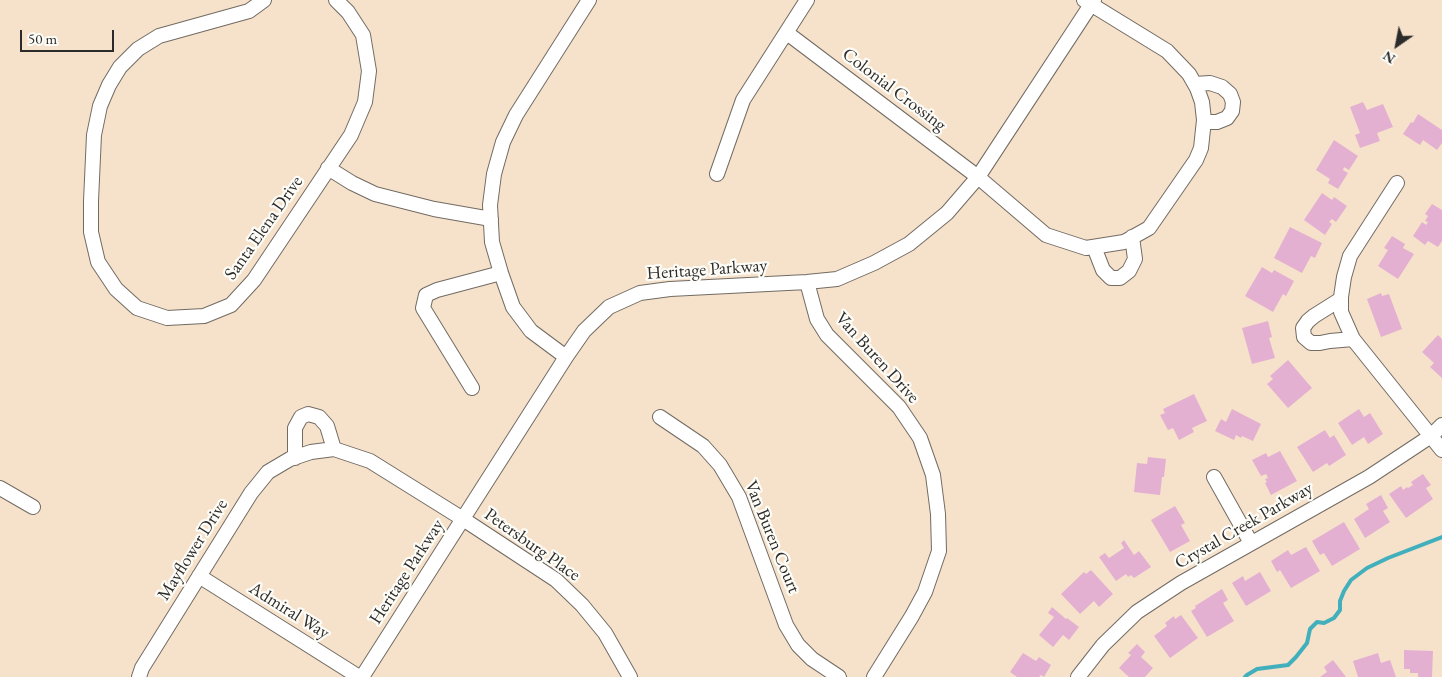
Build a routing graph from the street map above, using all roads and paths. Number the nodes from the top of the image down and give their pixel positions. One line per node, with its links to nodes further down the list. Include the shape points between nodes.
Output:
1 (264, 0): 9 (street, Santa Elena Drive, via 249,11 159,36 138,49 120,67 100,106 94,135 91,232 98,262 116,289 137,308 167,318 204,316 231,305 254,280)
2 (336, 0): 9 (street, Santa Elena Drive, via 363,35 369,71 365,102 351,135)
3 (589, 0): 13 (street, via 503,142 494,174)
4 (807, 0): 6 (street)
5 (1090, 1): 7 (street, via 1167,51); 11 (street, Heritage Parkway)
6 (787, 33): 10 (street, via 743,100); 11 (street, Colonial Crossing)
7 (1195, 84): 8 (street, via 1202,102); 8 (street, via 1210,83 1222,87 1233,102 1227,118)
8 (1204, 122): 14 (street, via 1196,160 1149,228)
9 (328, 168): 13 (street, via 375,194)
10 (717, 174)
11 (978, 177): 15 (street, Colonial Crossing, via 1046,236 1086,248); 17 (street, Heritage Parkway, via 947,214 909,244 874,264 837,279)
12 (1397, 183): 18 (street, via 1350,256)
13 (491, 220): 16 (street, via 492,242)
14 (1132, 238): 15 (street, Colonial Crossing); 15 (street, via 1135,259 1130,272 1120,278 1111,278 1103,270)
15 (1094, 247)
16 (501, 273): 20 (street, via 513,307 530,331); 21 (street, via 437,290 426,295 422,308)
17 (808, 282): 20 (street, Heritage Parkway, via 640,293 609,307 584,331); 38 (street, Van Buren Drive, via 817,320 827,335 899,408 920,438 933,475 939,551 925,592)
18 (1341, 299): 19 (street, via 1341,312); 19 (street, via 1308,321 1303,328 1304,337 1311,343)
19 (1353, 340): 24 (street)
20 (566, 357): 31 (street, Heritage Parkway)
21 (472, 388)
22 (660, 417): 37 (street, Van Buren Court, via 703,446 720,465 739,497 786,625 798,645 812,659)
23 (1442, 425): 24 (street, Crystal Creek Parkway)
24 (1431, 436): 26 (street); 32 (street, Crystal Creek Parkway, via 1369,477)
25 (334, 449): 27 (street, Mayflower Drive); 27 (street, via 327,426 319,417 308,414 301,417 295,428); 31 (street, Mayflower Drive, via 370,461)
26 (1442, 450)
27 (295, 458): 33 (street, Mayflower Drive, via 268,472 251,493)
28 (1214, 477): 32 (street)
29 (0, 488): 30 (street)
30 (33, 507)
31 (462, 519): 35 (street, Heritage Parkway); 36 (street, Petersburg Place, via 563,586 605,633)
32 (1252, 543): 39 (street, Crystal Creek Parkway, via 1137,612 1103,645)
33 (199, 576): 34 (street, Mayflower Drive); 35 (street, Admiral Way)
34 (139, 677)
35 (360, 677)
36 (630, 677)
37 (839, 677)
38 (874, 677)
39 (1078, 677)

